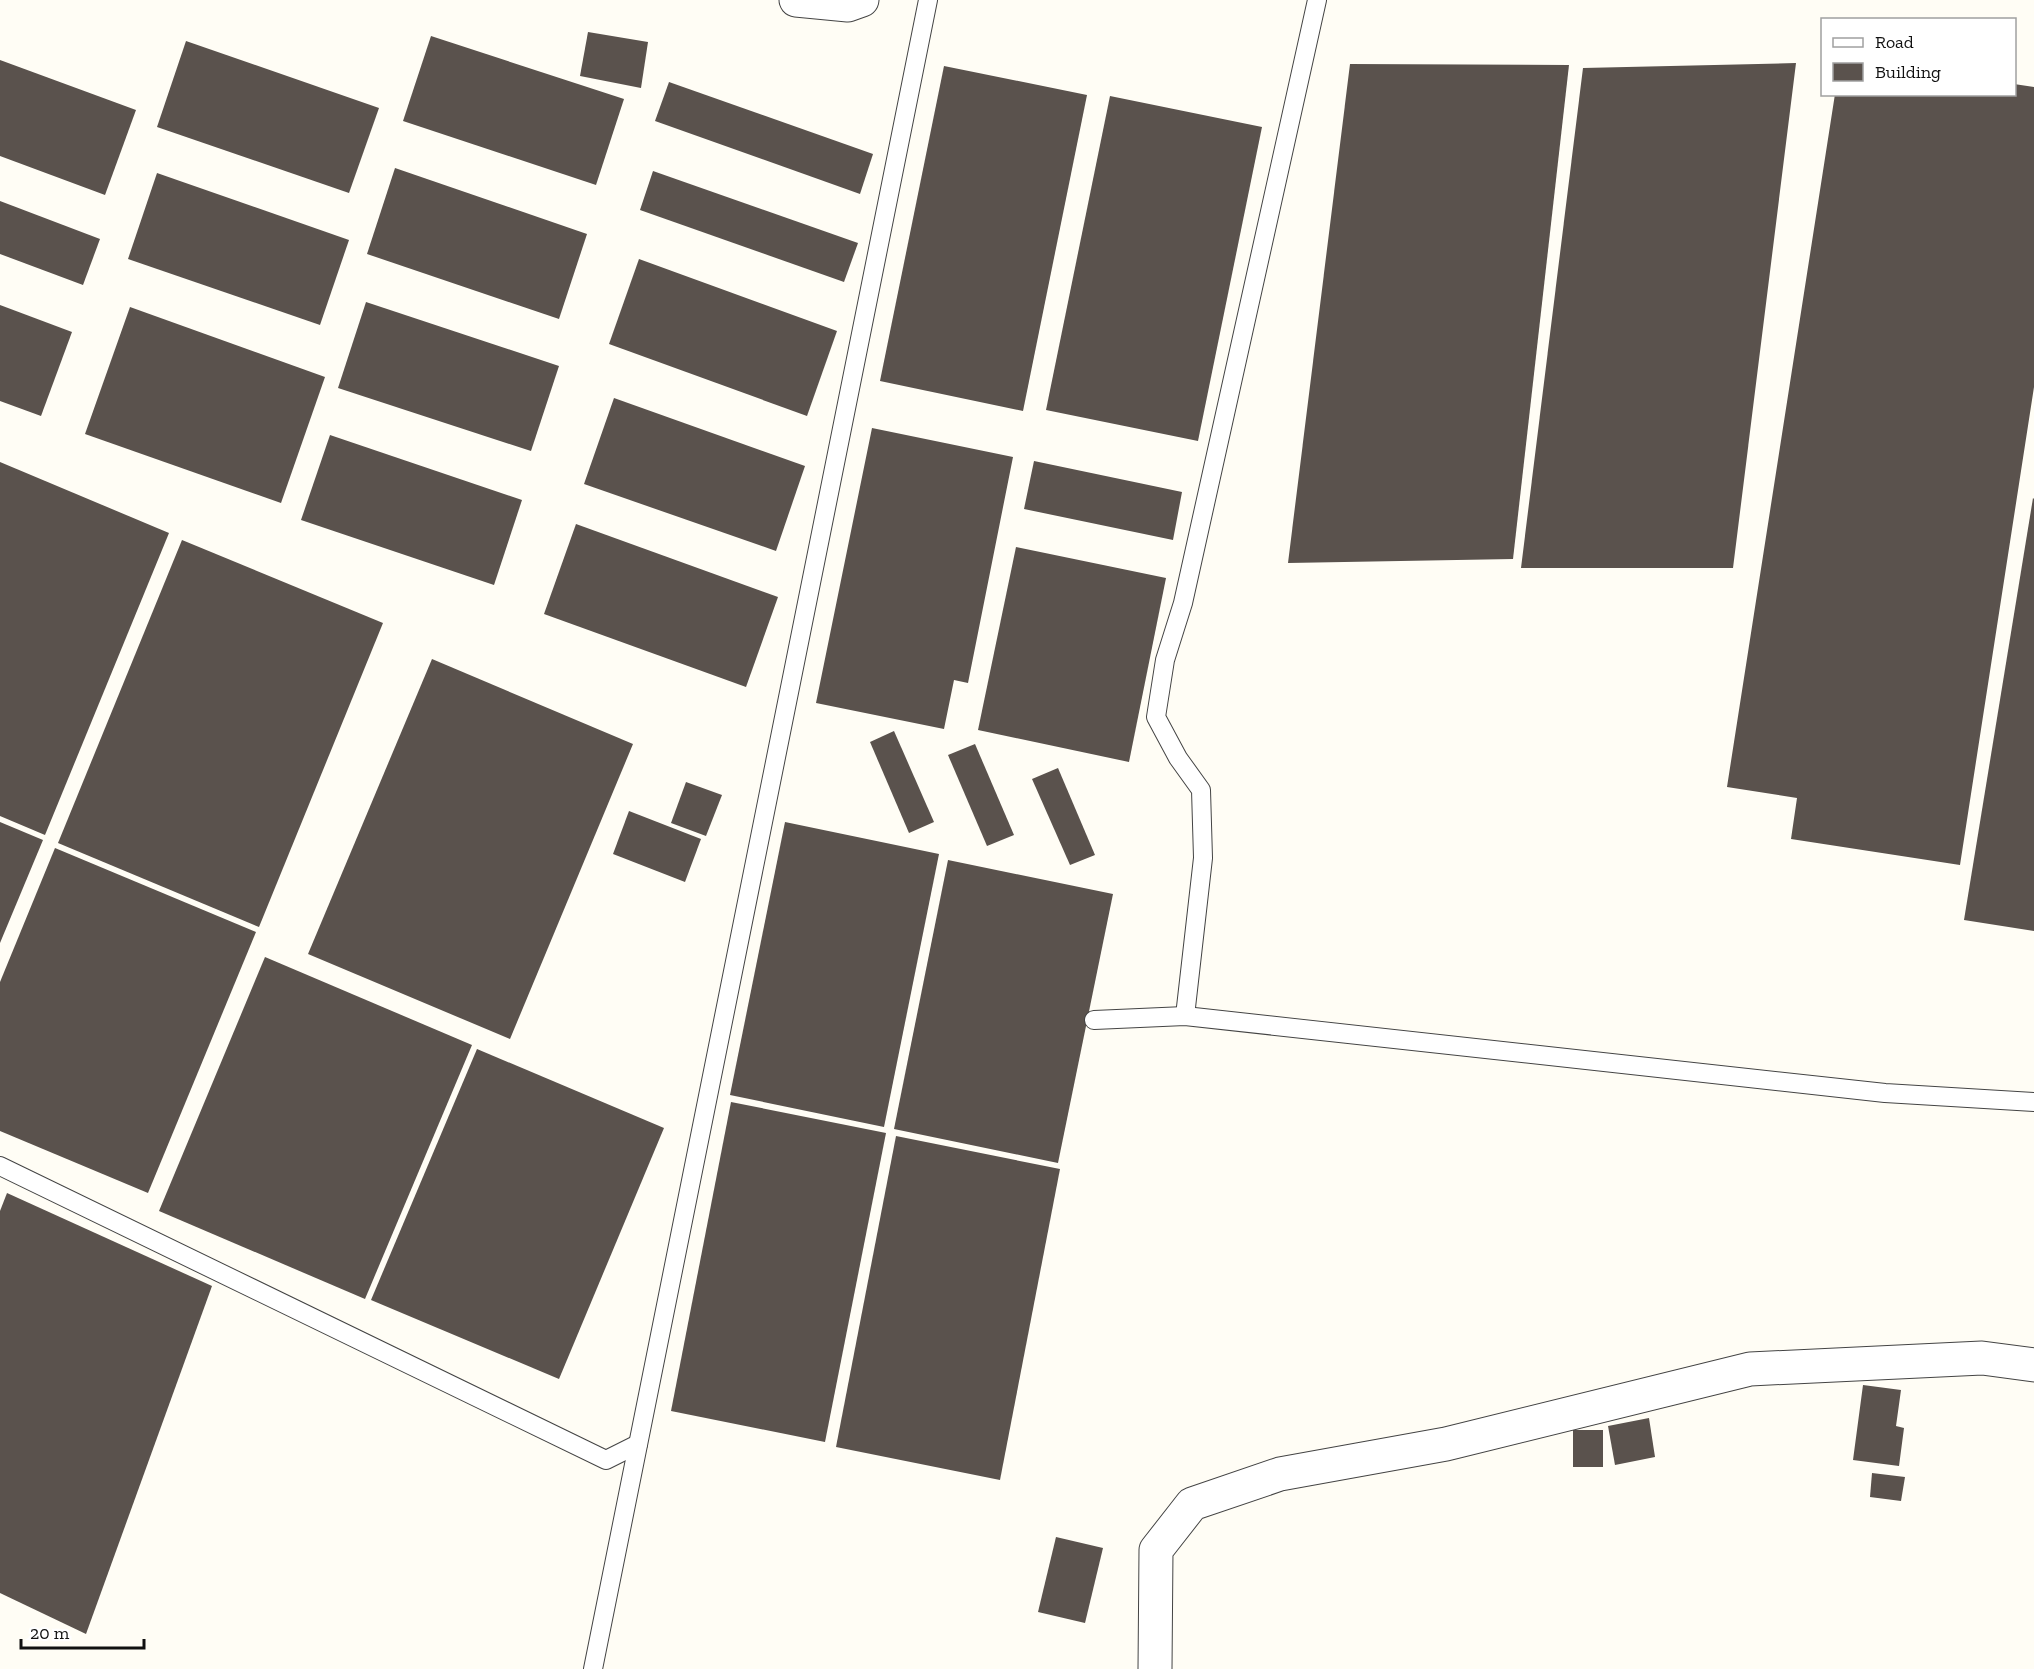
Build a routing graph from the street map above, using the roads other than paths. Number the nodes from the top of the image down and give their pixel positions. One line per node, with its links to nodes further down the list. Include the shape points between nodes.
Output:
1 (796, 0): 2 (street, via 848,5)
2 (862, 0)
3 (928, 0): 10 (lane)
4 (1317, 0): 5 (lane, via 1183,603 1165,660 1156,717 1178,758 1202,790 1203,858)
5 (1185, 1016): 6 (lane); 7 (lane, via 1885,1093)
6 (1095, 1020)
7 (2034, 1102)
8 (0, 1166): 10 (lane, via 606,1460)
9 (2034, 1365): 12 (street, via 1982,1358 1750,1369 1446,1444 1280,1474 1192,1504 1156,1550)
10 (638, 1444): 11 (lane)
11 (593, 1669)
12 (1155, 1669)

